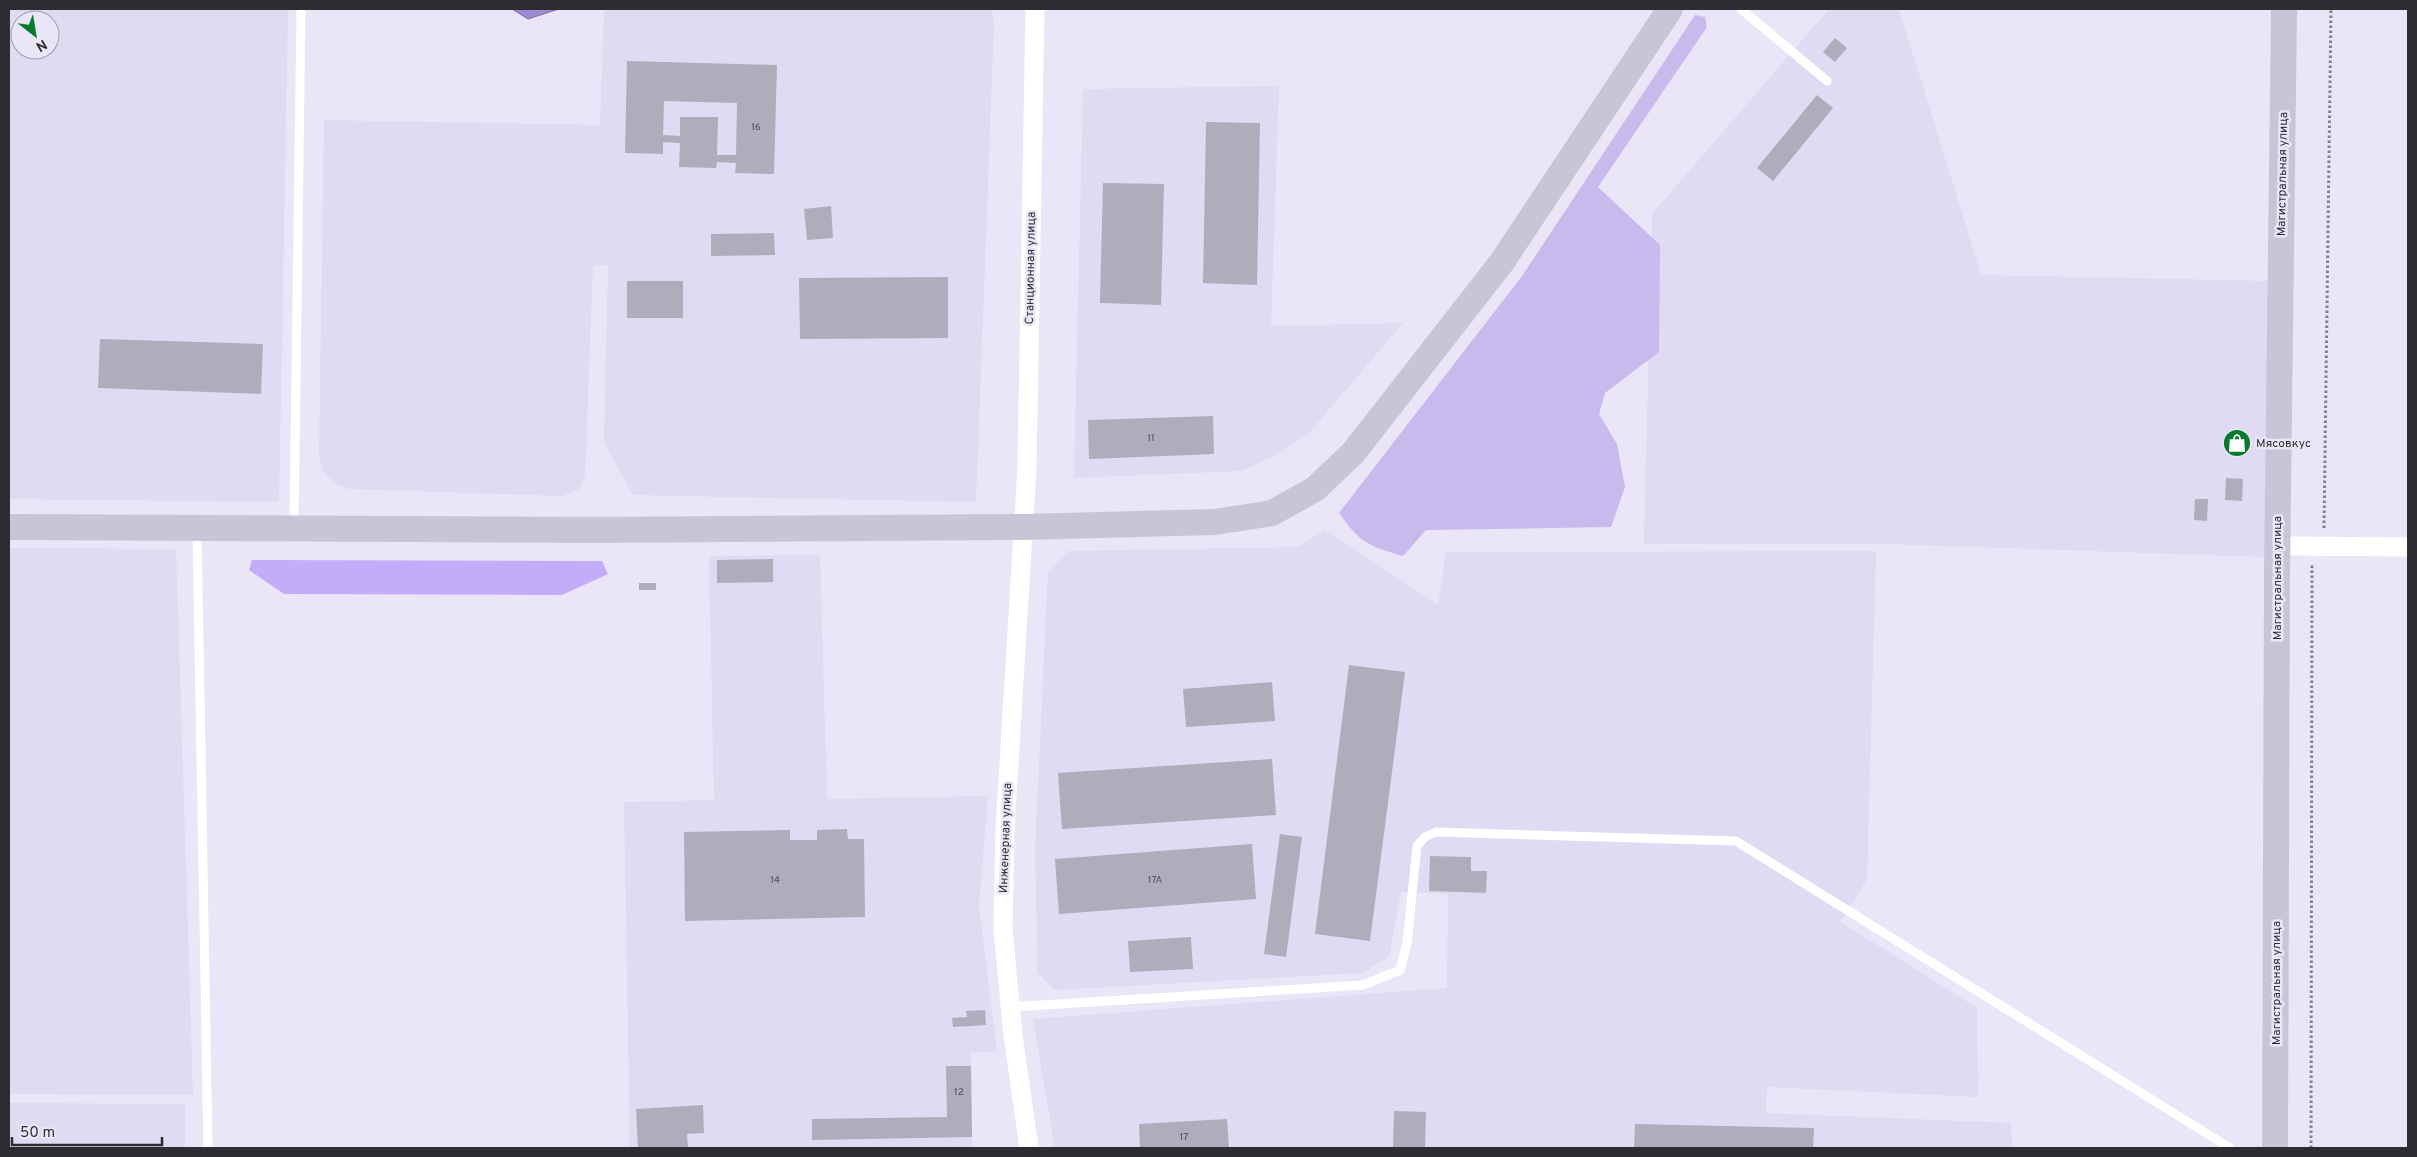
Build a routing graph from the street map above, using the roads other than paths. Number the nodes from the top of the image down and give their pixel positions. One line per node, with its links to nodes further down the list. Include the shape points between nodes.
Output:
1 (300, 9): 10 (lane)
2 (1035, 9): 8 (street, Станционная улица)
3 (1670, 9): 8 (street, via 1502,262 1353,453 1315,489 1272,513 1215,522)
4 (1741, 9): 6 (lane)
5 (2284, 9): 11 (street, Магистральная улица)
6 (1827, 81)
7 (9, 527): 9 (street)
8 (1023, 527): 10 (street); 13 (street, Инженерная улица, via 1005,829 1003,929)
9 (197, 528): 10 (street); 14 (lane)
10 (294, 529)
11 (2277, 546): 12 (street); 17 (street, Магистральная улица)
12 (2408, 547)
13 (1010, 1007): 15 (street, Инженерная улица); 16 (lane, via 1363,985 1400,970 1417,846 1424,837 1436,832 1736,841)
14 (208, 1148)
15 (1029, 1148)
16 (2230, 1148)
17 (2275, 1148)

